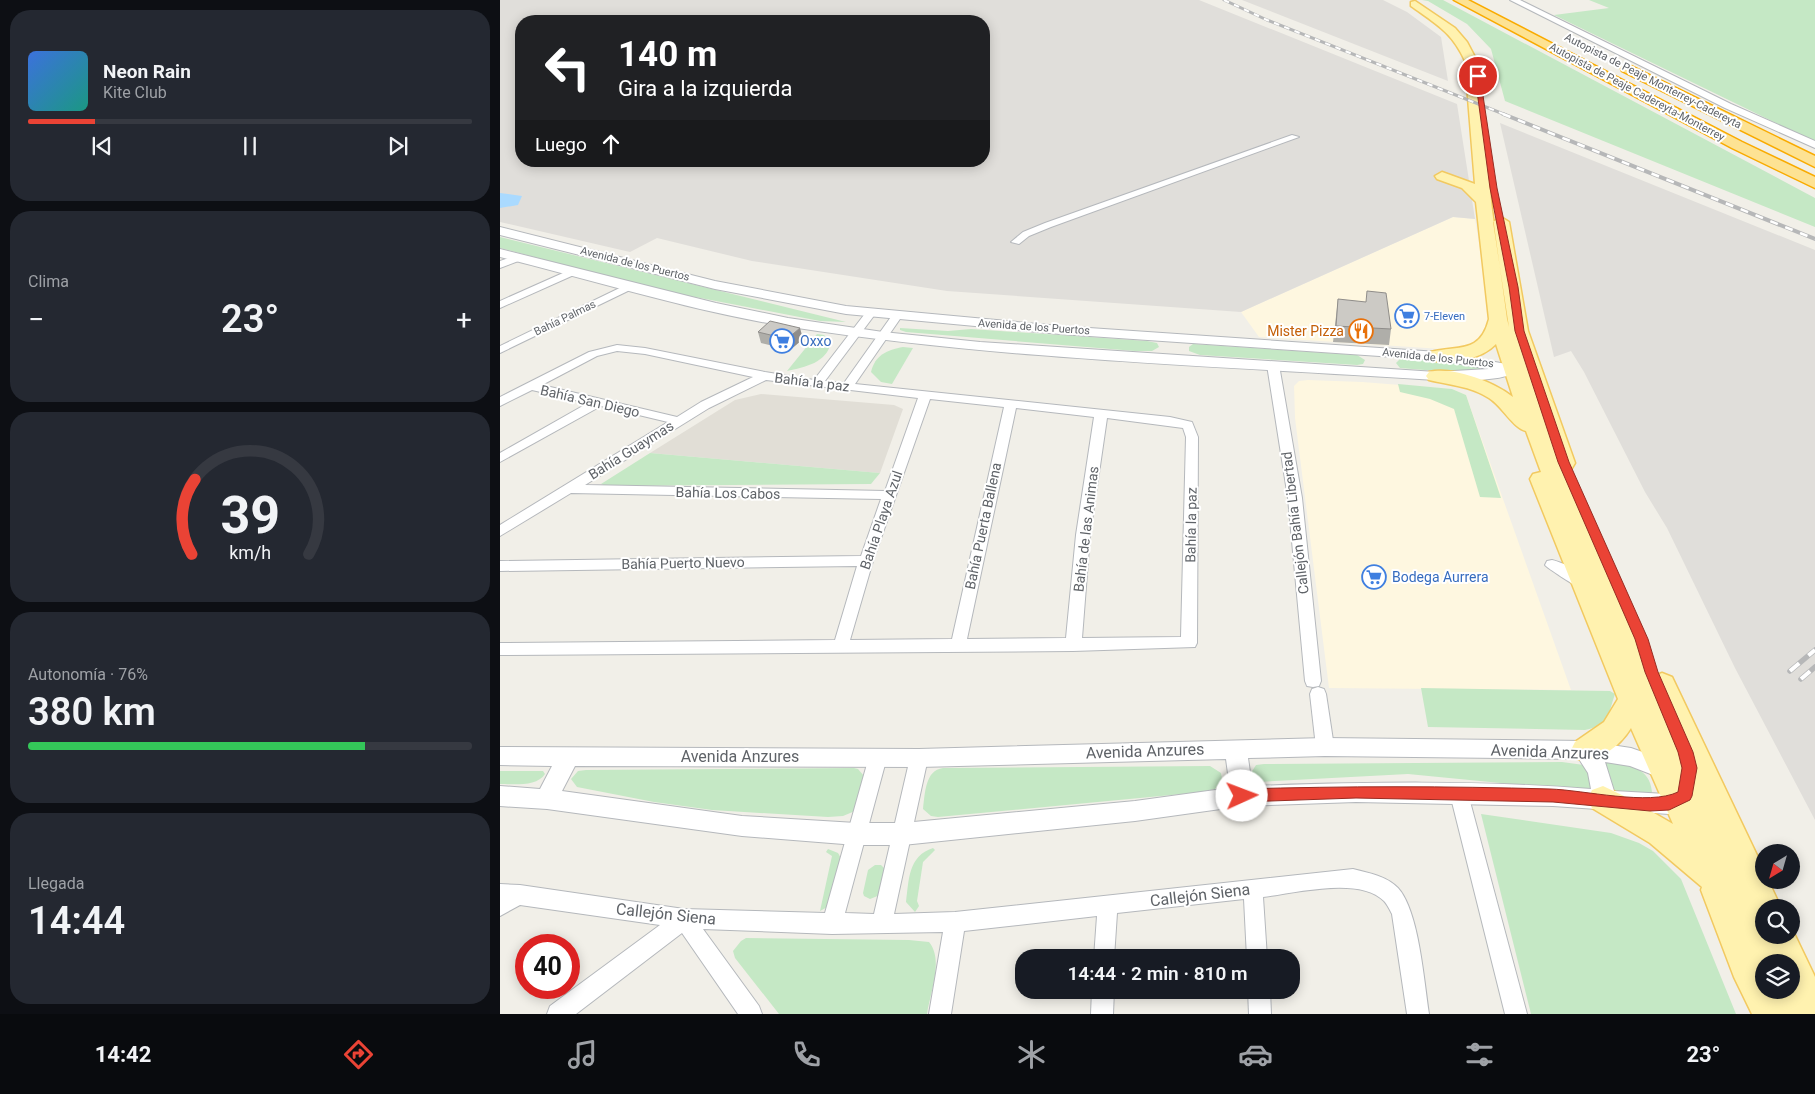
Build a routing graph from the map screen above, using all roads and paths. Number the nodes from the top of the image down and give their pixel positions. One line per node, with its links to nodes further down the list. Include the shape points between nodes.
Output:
1 (1460, 0): 9 (highway, Autopista de Peaje Cadereyta-Monterrey)
2 (1514, 0): 6 (street)
3 (1411, 2): 7 (main road, via 1451,30 1469,54); 18 (main road, via 1455,30 1473,53 1495,197)
4 (1500, 4): 8 (highway, Autopista de Peaje Monterrey-Cadereyta)
5 (1295, 137): 12 (street, via 1048,225)
6 (1815, 146)
7 (1479, 156): 10 (main road); 10 (main road, via 1476,166 1441,173 1467,185)
8 (1815, 162)
9 (1815, 183)
10 (1484, 202): 22 (main road)
11 (500, 231): 20 (street, Avenida de los Puertos, via 790,300)
12 (1016, 242)
13 (500, 253): 14 (street, Avenida de los Puertos)
14 (517, 258): 15 (street); 16 (street, Avenida de los Puertos)
15 (500, 265)
16 (572, 272): 17 (street, Avenida de los Puertos); 19 (street)
17 (630, 286): 23 (street, Avenida de los Puertos, via 747,314); 26 (street, Bahía Palmas)
18 (1514, 287): 30 (main road, via 1508,304 1517,356); 44 (main road, via 1520,331)
19 (500, 305)
20 (871, 313): 21 (street, Avenida de los Puertos); 23 (street)
21 (897, 316): 24 (street); 25 (street, Avenida de los Puertos)
22 (1498, 319): 27 (main road, via 1495,333 1482,347); 30 (main road)
23 (856, 332): 24 (street, Avenida de los Puertos); 33 (street)
24 (883, 336): 28 (street, Avenida de los Puertos); 35 (street)
25 (1180, 337): 27 (street, Avenida de los Puertos); 28 (street)
26 (500, 350)
27 (1438, 356): 30 (street, Avenida de los Puertos)
28 (1178, 360): 29 (street, Avenida de los Puertos)
29 (1273, 365): 32 (street, Avenida de los Puertos); 57 (street, Callejón Bahía Libertad, via 1295,498)
30 (1512, 368): 32 (street, Avenida de los Puertos, via 1482,375); 44 (main road, via 1524,378)
31 (765, 376): 33 (street, Bahía la paz); 34 (street, Bahía la paz, via 617,348 593,354); 42 (street, Bahía Guaymas, via 732,390)
32 (1436, 376): 39 (main road, via 1487,387)
33 (817, 384): 35 (street, Bahía la paz)
34 (530, 386): 37 (street, Bahía la paz); 38 (street, Bahía San Diego)
35 (847, 387): 36 (street, Bahía la paz)
36 (925, 397): 40 (street, Bahía la paz); 46 (street, Bahía Playa Azul)
37 (500, 402)
38 (598, 403): 42 (street, Bahía San Diego); 43 (street)
39 (1510, 404): 44 (main road); 47 (main road, via 1538,464)
40 (1010, 406): 41 (street, Bahía la paz); 54 (street, Bahía Puerta Ballena)
41 (1101, 414): 52 (street, Bahía de las Animas); 52 (street, Bahía la paz, via 1170,421 1190,428 1189,643)
42 (678, 421): 45 (street, Bahía Guaymas)
43 (500, 458)
44 (1554, 464): 47 (main road); 51 (main road); 64 (main road)
45 (567, 490): 46 (street, Bahía Los Cabos); 48 (street, Bahía Guaymas)
46 (889, 495): 49 (street, Bahía Playa Azul)
47 (1553, 512): 56 (main road)
48 (500, 531)
49 (866, 561): 50 (street, Bahía Puerto Nuevo); 53 (street, Bahía Playa Azul)
50 (500, 566)
51 (1642, 639): 64 (main road, via 1690,768); 75 (main road)
52 (1073, 645): 54 (street, Bahía la paz)
53 (841, 646): 54 (street, Bahía la paz); 55 (street, Bahía la paz)
54 (958, 646)
55 (500, 649)
56 (1632, 699): 59 (main road, via 1624,720 1616,730); 64 (main road)
57 (1325, 747): 58 (street, Avenida Anzures); 59 (street, Avenida Anzures)
58 (1236, 748): 63 (street, Avenida Anzures); 67 (street)
59 (1585, 750): 64 (street, Avenida Anzures, via 1631,757); 69 (street, via 1601,774)
60 (500, 756): 61 (street, Avenida Anzures)
61 (568, 756): 62 (street, Avenida Anzures); 68 (street)
62 (878, 758): 63 (street, Avenida Anzures); 70 (street)
63 (919, 758): 71 (street)
64 (1676, 783): 69 (street, via 1669,804); 72 (main road); 76 (main road, via 1700,791); 85 (main road)
65 (1459, 794): 67 (street, via 1356,792); 69 (street); 96 (street)
66 (500, 796): 68 (street)
67 (1242, 796): 71 (street, via 1135,811)
68 (547, 799): 70 (street, via 742,826)
69 (1602, 799): 72 (main road, via 1676,842)
70 (856, 834): 71 (street); 81 (street)
71 (903, 834): 82 (street)
72 (1712, 876): 97 (main road, via 1751,977)
73 (1253, 889): 77 (street, Callejón Siena); 84 (street); 95 (street, Callejón Siena, via 1353,878 1373,883 1390,894 1402,911)
74 (510, 894): 78 (street); 79 (street, Callejón Siena)
75 (1761, 899)
76 (1755, 905)
77 (1107, 907): 80 (street, Callejón Siena); 83 (street)
78 (500, 908)
79 (684, 919): 81 (street, Callejón Siena); 90 (street); 91 (street)
80 (955, 922): 82 (street, Callejón Siena); 92 (street)
81 (832, 924): 82 (street, Callejón Siena)
82 (882, 924)
83 (1105, 949)
84 (1256, 949)
85 (1762, 954)
86 (1800, 990): 99 (main road)
87 (1103, 999): 93 (street)
88 (1259, 999): 94 (street)
89 (1788, 999): 98 (main road)
90 (558, 1014)
91 (751, 1014)
92 (940, 1014)
93 (1102, 1014)
94 (1260, 1014)
95 (1418, 1014)
96 (1516, 1014)
97 (1771, 1014)
98 (1788, 1014)
99 (1814, 1014)

